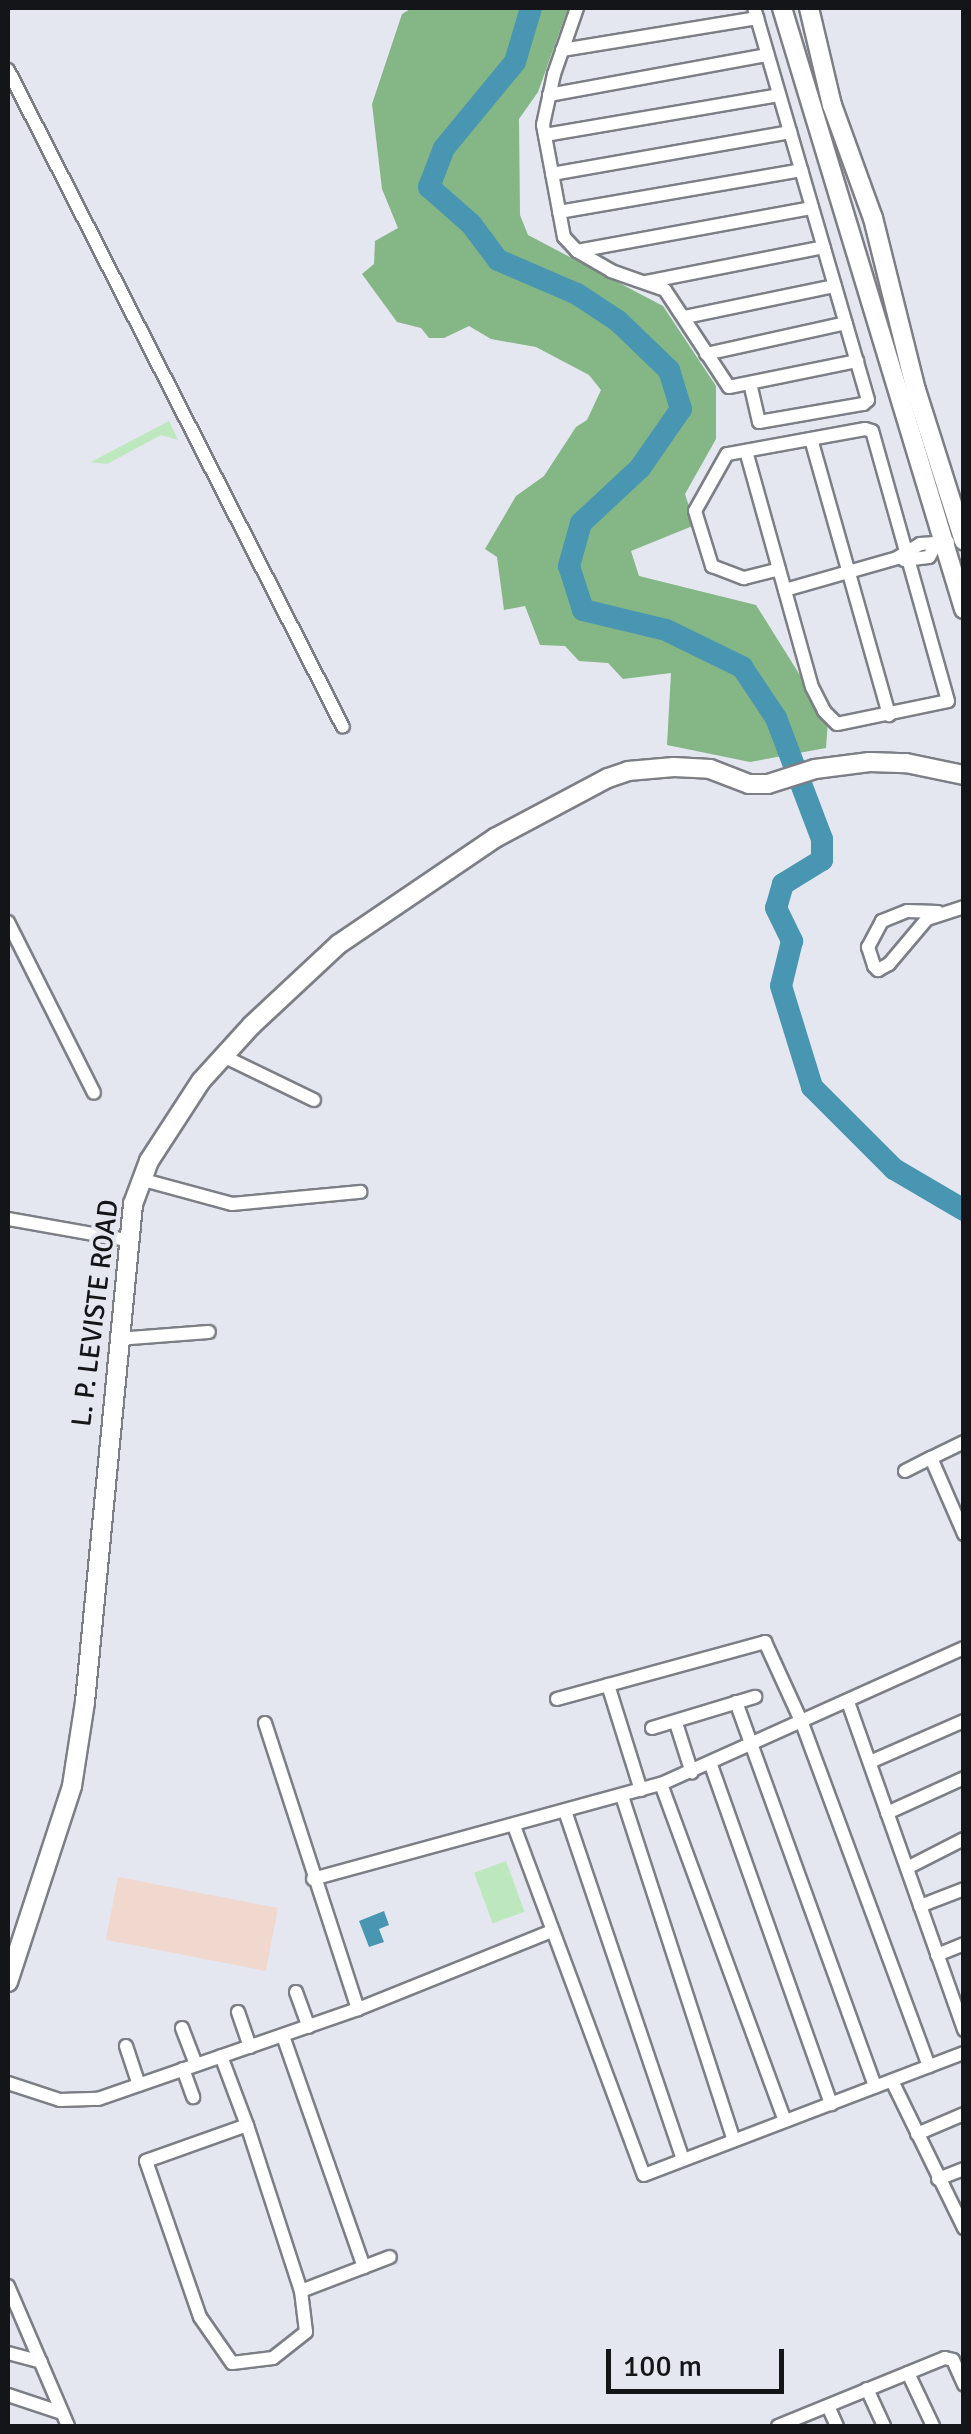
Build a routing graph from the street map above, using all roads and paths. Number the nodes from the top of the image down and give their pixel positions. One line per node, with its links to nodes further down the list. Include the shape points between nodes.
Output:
1 (577, 8): 5 (street)
2 (782, 8): 28 (main road)
3 (809, 8): 27 (main road)
4 (755, 13): 5 (street); 6 (street)
5 (562, 50): 8 (street)
6 (768, 55): 8 (street); 9 (street)
7 (8, 70): 35 (street)
8 (548, 95): 11 (street)
9 (779, 95): 10 (street); 11 (street)
10 (790, 132): 12 (street); 13 (street)
11 (545, 135): 13 (street)
12 (801, 170): 14 (street); 15 (street)
13 (552, 174): 15 (street)
14 (812, 208): 16 (street); 17 (street)
15 (560, 212): 17 (street, via 564,237)
16 (824, 247): 18 (street); 19 (street)
17 (577, 251): 18 (street)
18 (644, 283): 20 (street, via 665,290)
19 (835, 286): 20 (street); 21 (street)
20 (685, 317): 22 (street)
21 (846, 323): 22 (street); 23 (street)
22 (706, 354): 24 (street, via 725,385)
23 (857, 361): 24 (street); 24 (street, via 868,398 863,404 759,422)
24 (750, 383)
25 (811, 439): 26 (street); 29 (street, via 872,431); 31 (street)
26 (746, 450): 30 (street); 30 (street, via 726,454 695,511 712,566 744,578)
27 (963, 539): 28 (street)
28 (939, 545): 29 (street, via 920,544); 33 (main road)
29 (904, 556): 31 (street); 34 (street, via 948,699)
30 (779, 569): 32 (street)
31 (848, 572): 32 (street); 34 (street)
32 (785, 590): 34 (street, via 824,711 837,724)
33 (964, 609)
34 (889, 715)
35 (343, 726)
36 (964, 775): 40 (main road, L. P. LEVISTE ROAD, via 870,762 768,784 674,767 608,778 494,838 368,922)
37 (964, 907): 38 (street)
38 (938, 912): 38 (street, via 907,911 882,921 868,947 874,966 889,964)
39 (8, 922): 41 (street)
40 (223, 1056): 42 (street); 43 (main road, L. P. LEVISTE ROAD, via 189,1096)
41 (94, 1093)
42 (314, 1100)
43 (140, 1180): 44 (street, via 232,1204); 46 (main road, L. P. LEVISTE ROAD)
44 (360, 1192)
45 (8, 1219): 46 (street)
46 (127, 1240): 48 (main road, L. P. LEVISTE ROAD)
47 (209, 1332): 48 (street)
48 (116, 1339): 83 (main road, L. P. LEVISTE ROAD, via 86,1702 72,1786)
49 (964, 1442): 50 (street)
50 (931, 1458): 51 (street); 52 (street)
51 (905, 1471)
52 (964, 1534)
53 (964, 1648): 58 (street)
54 (608, 1684): 56 (street); 61 (street, via 763,1640); 70 (street)
55 (754, 1697): 57 (street)
56 (557, 1699)
57 (736, 1702): 60 (street); 64 (street)
58 (848, 1702): 61 (street); 65 (street)
59 (964, 1721): 65 (street)
60 (676, 1723): 63 (street); 67 (street)
61 (802, 1723): 64 (street); 97 (street)
62 (264, 1724): 77 (street)
63 (652, 1728)
64 (754, 1746): 66 (street); 101 (street)
65 (870, 1762): 73 (street)
66 (711, 1765): 67 (street); 103 (street)
67 (692, 1773): 69 (street)
68 (964, 1778): 73 (street)
69 (661, 1784): 70 (street); 105 (street)
70 (641, 1790): 71 (street)
71 (622, 1796): 72 (street); 108 (street)
72 (565, 1811): 74 (street); 109 (street)
73 (888, 1813): 76 (street)
74 (514, 1826): 77 (street); 80 (street)
75 (964, 1838): 76 (street)
76 (907, 1868): 79 (street)
77 (313, 1879): 86 (street)
78 (964, 1888): 79 (street)
79 (920, 1906): 82 (street)
80 (552, 1931): 86 (street); 109 (street, via 644,2175)
81 (964, 1944): 82 (street)
82 (937, 1955): 85 (street)
83 (8, 1982)
84 (296, 1992): 88 (street)
85 (959, 2003): 90 (street)
86 (358, 2009): 88 (street)
87 (238, 2012): 93 (street)
88 (309, 2026): 91 (street)
89 (182, 2028): 96 (street)
90 (964, 2030)
91 (283, 2036): 93 (street); 114 (street)
92 (126, 2046): 100 (street)
93 (250, 2047): 95 (street)
94 (964, 2054): 97 (street)
95 (221, 2056): 96 (street); 106 (street)
96 (190, 2066): 100 (street); 102 (street)
97 (929, 2066): 98 (street)
98 (892, 2080): 101 (street); 107 (street)
99 (8, 2083): 100 (street, via 78,2102)
100 (139, 2085)
101 (874, 2087): 103 (street)
102 (192, 2096)
103 (831, 2104): 105 (street)
104 (964, 2114): 107 (street)
105 (785, 2121): 108 (street)
106 (247, 2125): 116 (street); 116 (street, via 146,2162 200,2317 224,2358 273,2358 301,2340)
107 (916, 2134): 111 (street)
108 (734, 2140): 109 (street)
109 (683, 2160)
110 (964, 2169): 111 (street)
111 (938, 2179): 112 (street)
112 (963, 2227)
113 (390, 2257): 114 (street)
114 (364, 2267): 116 (street)
115 (8, 2286): 118 (street)
116 (301, 2291)
117 (8, 2352): 118 (street)
118 (40, 2362): 124 (street)
119 (908, 2373): 120 (street, via 949,2358); 121 (street); 128 (street)
120 (964, 2385)
121 (867, 2389): 123 (street); 127 (street)
122 (8, 2395): 124 (street)
123 (828, 2406): 125 (street); 126 (street)
124 (65, 2420)
125 (786, 2425)
126 (837, 2426)
127 (884, 2426)
128 (933, 2426)

